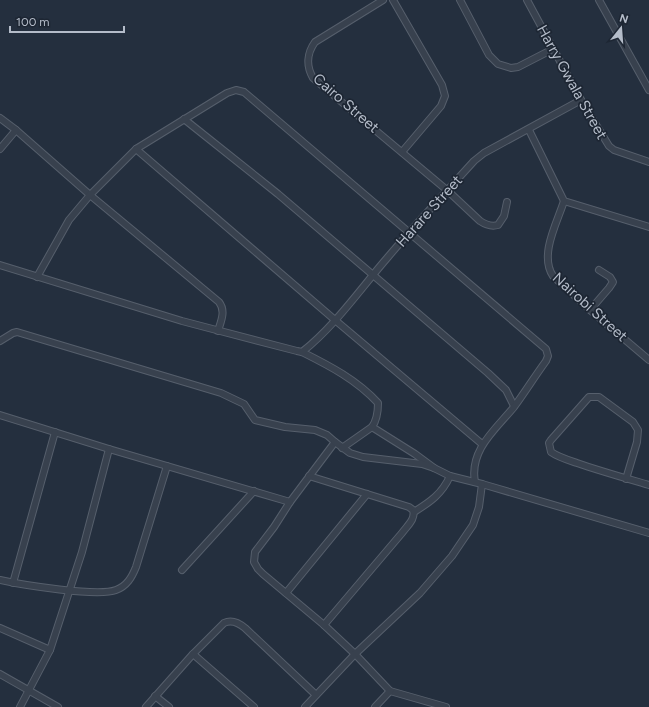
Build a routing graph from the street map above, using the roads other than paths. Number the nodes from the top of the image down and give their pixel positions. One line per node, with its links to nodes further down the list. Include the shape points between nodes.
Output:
1 (382, 0): 15 (street, Cairo Street, via 315,42 308,66 313,78)
2 (394, 0): 15 (street, via 442,85 445,96 441,106)
3 (460, 0): 6 (street, via 489,55 498,64 518,68)
4 (527, 0): 6 (street, Harry Gwala Street)
5 (599, 0): 7 (street)
6 (553, 49): 8 (street, Harry Gwala Street)
7 (649, 90)
8 (581, 100): 12 (street, Harare Street); 16 (street, Harry Gwala Street, via 609,146)
9 (0, 118): 11 (street)
10 (184, 119): 14 (street); 22 (street, via 232,90 244,92); 25 (street)
11 (16, 130): 13 (street); 18 (street)
12 (529, 130): 17 (street, Harare Street, via 484,153); 19 (street)
13 (0, 149)
14 (136, 149): 18 (street); 28 (street)
15 (402, 152): 17 (street, Cairo Street)
16 (649, 162)
17 (448, 191): 20 (street, Cairo Street, via 486,225 498,225); 22 (street, Harare Street)
18 (90, 195): 26 (street, via 69,220); 29 (street, via 222,305 223,315)
19 (564, 201): 21 (street); 27 (street, Nairobi Street, via 548,248 549,267 553,276)
20 (507, 202)
21 (649, 227)
22 (409, 232): 25 (street, Harare Street); 33 (street, via 546,350 547,359)
23 (0, 265): 26 (street)
24 (599, 270): 27 (street, via 613,282)
25 (373, 275): 28 (street, Harare Street); 33 (street, via 506,390)
26 (37, 277): 29 (street)
27 (590, 310): 32 (street, Nairobi Street)
28 (335, 320): 31 (street, Harare Street); 38 (street)
29 (218, 331): 31 (street)
30 (0, 341): 37 (street, via 18,332 213,391 244,404 255,420 315,430)
31 (302, 352): 35 (street, via 358,384 378,403 376,422)
32 (648, 357)
33 (514, 406): 38 (street)
34 (1, 417): 36 (street)
35 (372, 427): 39 (street); 42 (street)
36 (55, 432): 40 (street); 55 (street)
37 (335, 442): 39 (street); 43 (street)
38 (482, 444): 46 (street, via 473,469)
39 (342, 448): 42 (street, via 363,457 412,462)
40 (109, 449): 41 (street); 56 (street)
41 (167, 466): 48 (street); 56 (street, via 140,557 129,581 122,587 108,592)
42 (434, 468): 44 (street)
43 (309, 476): 49 (street); 50 (street)
44 (450, 476): 46 (street); 51 (street, via 436,498)
45 (626, 479): 45 (street, via 638,430 633,422 599,397 589,397 549,443 551,452); 47 (street)
46 (478, 483): 52 (street); 62 (street, via 479,507 473,525 452,556 420,592)
47 (649, 485)
48 (254, 491): 50 (street); 53 (street)
49 (367, 494): 51 (street); 57 (street)
50 (290, 502): 57 (street, via 254,555 258,569)
51 (414, 512): 58 (street, via 406,528)
52 (649, 533)
53 (182, 570)
54 (0, 580): 55 (street)
55 (12, 583): 56 (street)
56 (70, 590): 60 (street)
57 (286, 593): 58 (street)
58 (324, 625): 62 (street)
59 (0, 628): 60 (street)
60 (50, 650): 64 (street)
61 (193, 654): 66 (street, via 224,623 235,622 246,628); 67 (street); 72 (street)
62 (355, 654): 65 (street); 66 (street)
63 (0, 674): 64 (street)
64 (29, 690): 68 (street); 69 (street)
65 (390, 690): 74 (street); 75 (street)
66 (316, 695): 73 (street)
67 (156, 696): 70 (street); 71 (street)
68 (20, 707)
69 (58, 707)
70 (146, 707)
71 (169, 707)
72 (254, 707)
73 (305, 707)
74 (375, 707)
75 (446, 707)

